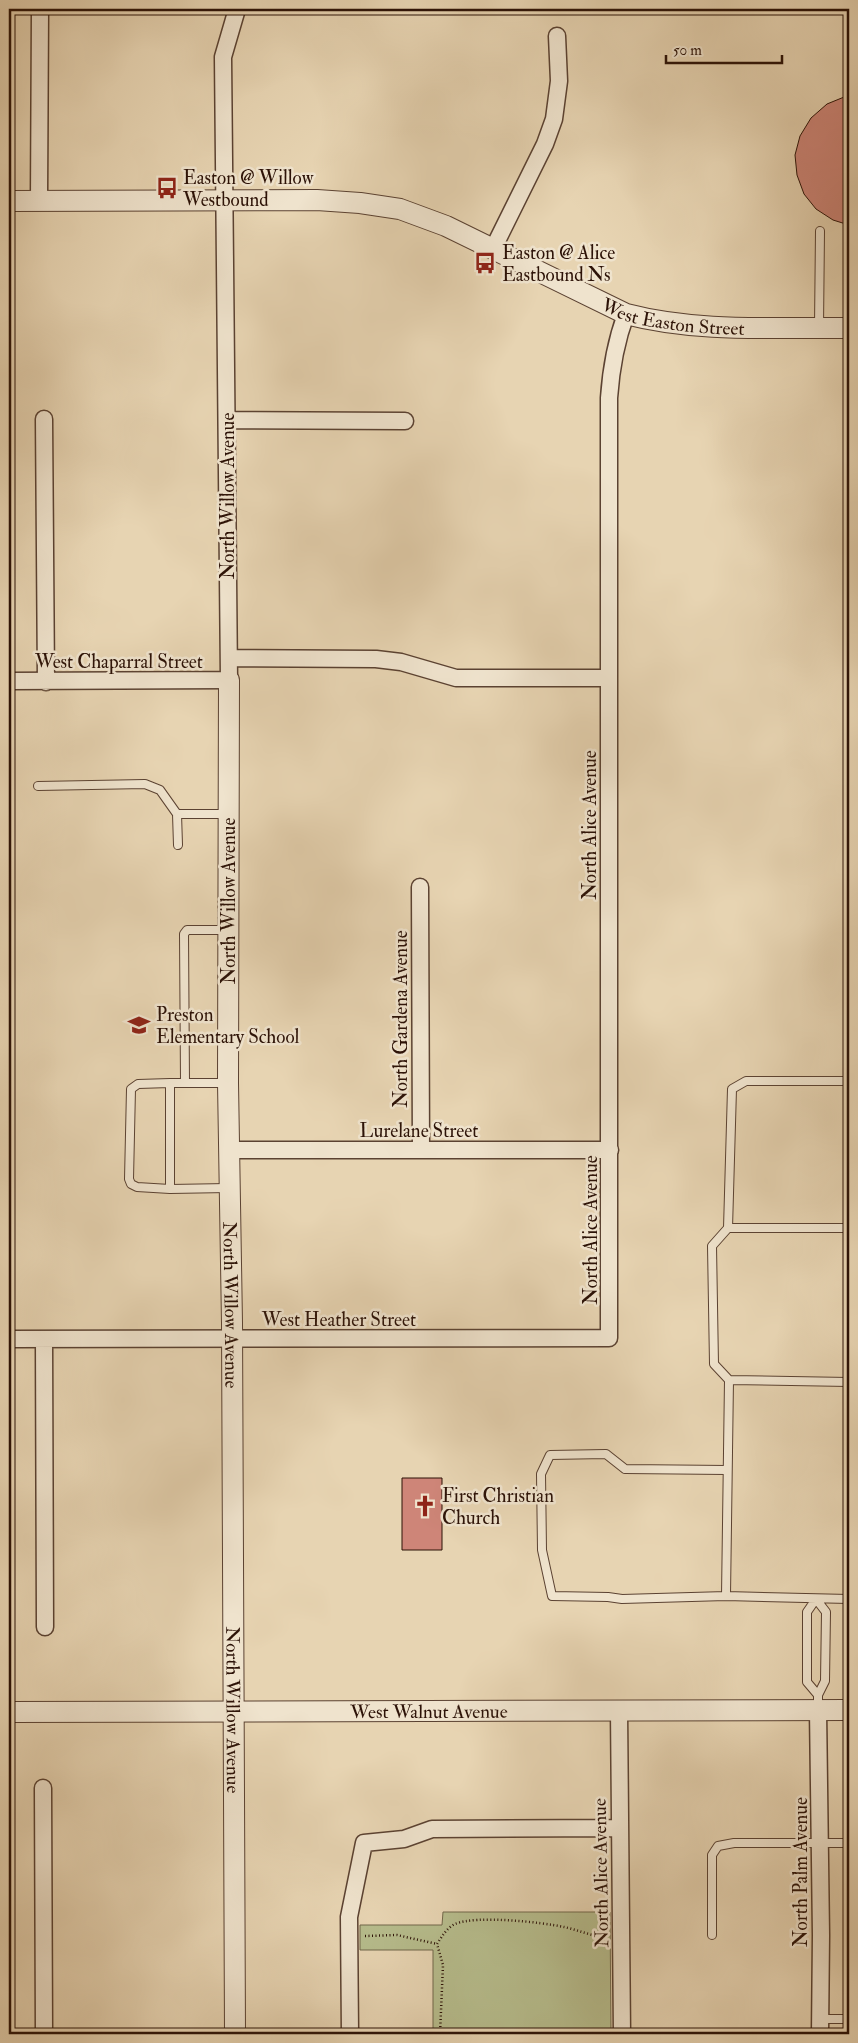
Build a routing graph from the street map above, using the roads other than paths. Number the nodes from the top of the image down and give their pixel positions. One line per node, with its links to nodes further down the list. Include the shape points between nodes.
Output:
1 (40, 9): 4 (street)
2 (236, 9): 6 (street, North Willow Avenue, via 224,57)
3 (557, 36): 8 (street, via 559,81 554,119)
4 (39, 200): 5 (street, West Easton Street); 6 (street, West Easton Street)
5 (9, 201)
6 (223, 201): 8 (street, West Easton Street, via 317,200 400,209); 13 (street, North Willow Avenue)
7 (820, 231): 10 (lane)
8 (493, 249): 9 (street, West Easton Street)
9 (626, 314): 10 (street, West Easton Street, via 686,325); 16 (street, North Alice Avenue, via 611,370 609,398)
10 (819, 327): 11 (street, West Easton Street)
11 (849, 328)
12 (44, 419): 19 (street)
13 (227, 420): 14 (street); 15 (street, North Willow Avenue)
14 (405, 421)
15 (229, 658): 16 (street, West Chaparral Street, via 376,659 401,662 456,678); 17 (street, North Willow Avenue)
16 (609, 678): 32 (street, North Alice Avenue)
17 (229, 680): 19 (street, West Chaparral Street); 22 (street, North Willow Avenue)
18 (9, 681): 19 (street, West Chaparral Street)
19 (46, 682)
20 (38, 786): 21 (lane, via 145,784 160,790)
21 (177, 814): 22 (lane); 23 (lane)
22 (228, 814): 25 (street, North Willow Avenue)
23 (178, 845)
24 (420, 887): 31 (street, North Gardena Avenue)
25 (228, 930): 28 (lane, via 187,930 184,938); 29 (street, North Willow Avenue)
26 (849, 1081): 35 (lane, via 746,1081 732,1089)
27 (170, 1083): 28 (lane); 34 (lane); 34 (lane, via 138,1084 131,1089 129,1179 137,1187)
28 (185, 1083): 29 (lane)
29 (228, 1083): 30 (street, North Willow Avenue)
30 (229, 1150): 31 (street, Lurelane Street); 33 (street, North Willow Avenue)
31 (420, 1150): 32 (street, Lurelane Street)
32 (610, 1150): 37 (street, North Alice Avenue)
33 (229, 1188): 34 (lane); 40 (street, North Willow Avenue)
34 (170, 1189)
35 (728, 1228): 36 (lane); 41 (lane, via 712,1246 714,1364)
36 (849, 1228)
37 (610, 1338): 40 (street, West Heather Street)
38 (9, 1339): 39 (street, West Heather Street)
39 (44, 1339): 40 (street, West Heather Street); 47 (street)
40 (232, 1340): 51 (street, North Willow Avenue)
41 (728, 1380): 42 (lane); 43 (lane)
42 (849, 1382)
43 (728, 1470): 44 (lane); 44 (lane, via 625,1469 606,1454 550,1455 541,1474 542,1550 552,1596 622,1599)
44 (726, 1596): 45 (lane)
45 (816, 1599): 46 (lane); 48 (lane, via 826,1612 825,1681); 48 (lane, via 807,1612 806,1682)
46 (849, 1599)
47 (45, 1627)
48 (818, 1702): 49 (street, West Walnut Avenue); 50 (street, West Walnut Avenue); 55 (street, North Palm Avenue)
49 (619, 1710): 51 (street, West Walnut Avenue); 54 (street, North Alice Avenue)
50 (849, 1710)
51 (234, 1711): 52 (street, West Walnut Avenue); 61 (street, North Willow Avenue)
52 (9, 1712)
53 (43, 1788): 60 (street)
54 (620, 1828): 62 (street, via 432,1829 404,1839 364,1843 349,1917); 63 (street, North Alice Avenue)
55 (820, 1843): 56 (lane); 57 (lane, via 734,1843 718,1846 712,1855); 59 (street, North Palm Avenue)
56 (849, 1843)
57 (712, 1935)
58 (849, 2019): 59 (lane)
59 (820, 2027)
60 (44, 2034)
61 (235, 2034)
62 (350, 2034)
63 (622, 2034)

